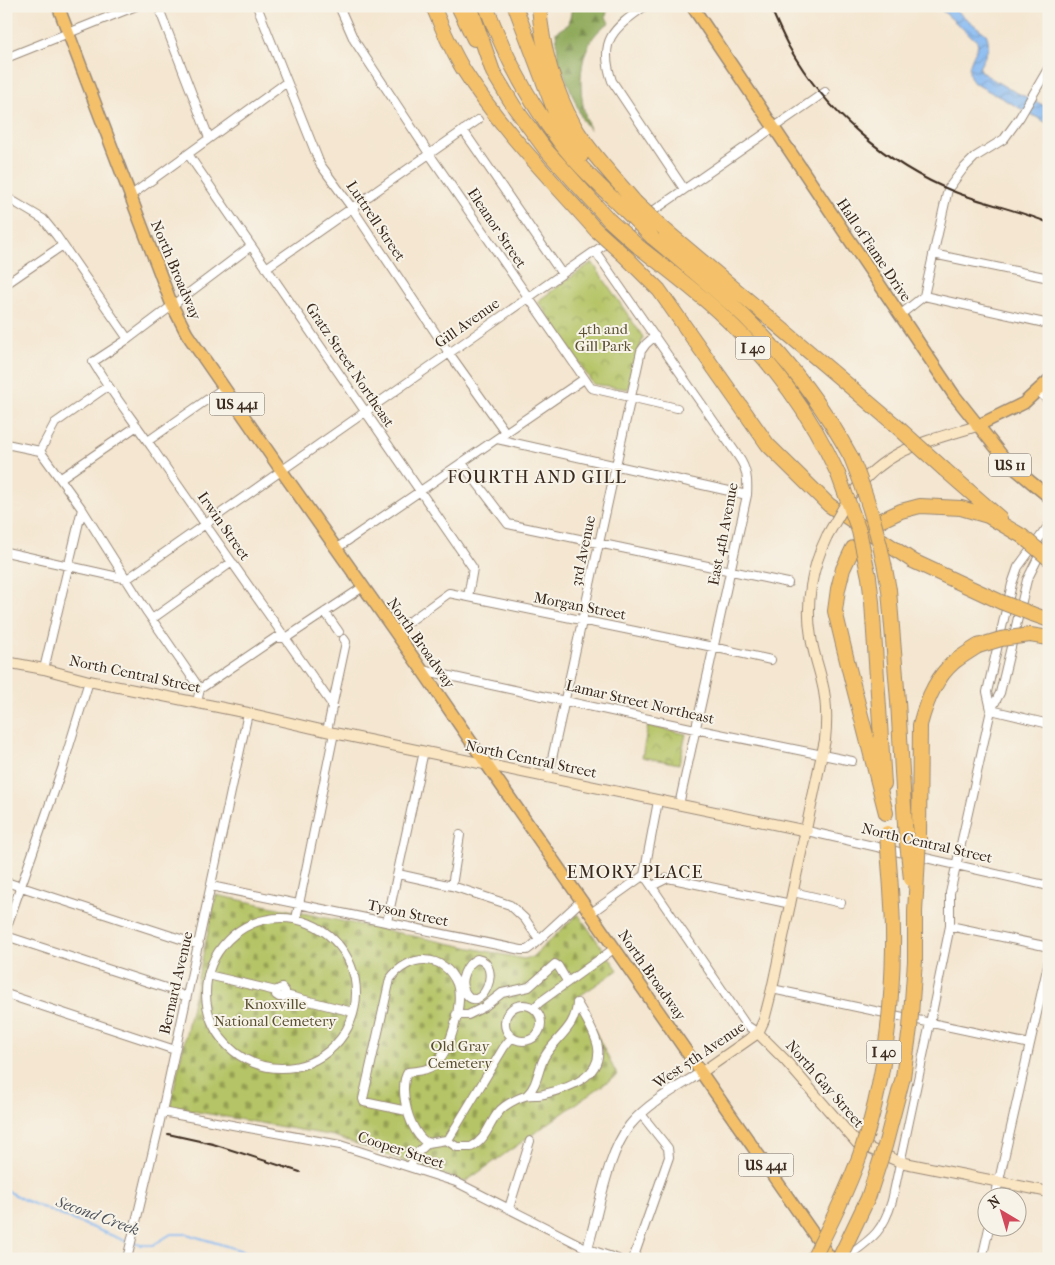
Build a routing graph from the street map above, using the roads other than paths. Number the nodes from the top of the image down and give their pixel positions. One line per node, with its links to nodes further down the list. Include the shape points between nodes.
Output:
1 (58, 6): 14 (main road, North Broadway / US 441)
2 (136, 6): 14 (street)
3 (158, 6): 23 (street)
4 (257, 6): 18 (street, Luttrell Street)
5 (338, 6): 25 (street, Eleanor Street, via 354,40)
6 (433, 6): 91 (highway, bridge, via 450,47 506,129 595,229 659,290 768,445 829,505 913,561 1001,602)
7 (458, 6): 17 (highway)
8 (470, 6): 17 (highway, I 40)
9 (486, 6): 28 (highway, via 510,63 532,102 559,142)
10 (515, 6): 28 (highway, via 558,120)
11 (538, 6): 30 (highway, via 552,78 576,127)
12 (645, 6): 26 (street, via 612,35 606,49 606,64 612,81)
13 (692, 6): 21 (main road, Hall of Fame Drive)
14 (68, 33): 15 (street); 27 (main road, North Broadway / US 441)
15 (6, 58)
16 (1049, 67): 36 (street, via 1004,138 975,157 948,189)
17 (492, 72): 119 (highway, I 40, bridge, via 546,150 610,220 724,317 786,384 808,416 838,474 859,531 869,577)
18 (286, 82): 23 (street); 31 (street, Luttrell Street, via 320,164)
19 (825, 92): 21 (street, Gill Avenue)
20 (478, 120): 22 (street)
21 (773, 128): 26 (street, Gill Avenue); 44 (main road, Hall of Fame Drive)
22 (464, 130): 25 (street); 38 (street)
23 (209, 138): 24 (street)
24 (188, 154): 27 (street); 34 (street, Gratz Street Northeast)
25 (430, 155): 31 (street); 42 (street, Eleanor Street)
26 (684, 189): 35 (street, Gill Avenue)
27 (130, 196): 43 (main road, North Broadway / US 441)
28 (611, 196): 30 (highway)
29 (6, 197): 33 (street, via 43,219)
30 (630, 206): 32 (highway, bridge)
31 (352, 208): 37 (street); 48 (street, Luttrell Street)
32 (658, 233): 75 (highway, bridge, via 893,423); 136 (highway, I 40, bridge, via 745,317 814,397 851,457 873,513 889,590 905,825)
33 (63, 245): 40 (street); 47 (street)
34 (251, 246): 37 (street, Gratz Street Northeast); 43 (street)
35 (595, 251): 38 (street, Gill Avenue); 46 (street, East 4th Avenue)
36 (933, 254): 39 (street); 41 (street)
37 (266, 268): 57 (street, Gratz Street Northeast)
38 (562, 274): 42 (street, Gill Avenue)
39 (1049, 278)
40 (6, 284)
41 (924, 296): 44 (street); 45 (street)
42 (527, 298): 48 (street, Gill Avenue); 49 (street, Eleanor Street)
43 (172, 305): 47 (street); 52 (main road, North Broadway / US 441, via 187,334)
44 (900, 314): 59 (main road, Hall of Fame Drive)
45 (1049, 324)
46 (655, 336): 54 (street, 3rd Avenue, via 641,351); 70 (street, East 4th Avenue, via 743,464 748,477)
47 (128, 339): 51 (street, Irwin Street, via 92,362)
48 (448, 353): 57 (street, Gill Avenue); 60 (street, Luttrell Street)
49 (584, 379): 54 (street, Eleanor Street, via 591,388); 60 (street)
50 (1049, 380): 53 (main road)
51 (108, 386): 58 (street, Irwin Street); 64 (street, via 55,423)
52 (225, 387): 62 (street); 67 (main road, North Broadway / US 441)
53 (1038, 390): 55 (street); 59 (main road, via 1024,403)
54 (631, 398): 56 (street, Eleanor Street); 66 (street, 3rd Avenue)
55 (1049, 401)
56 (676, 408)
57 (365, 412): 67 (street, Gill Avenue); 69 (street, Gratz Street Northeast)
58 (137, 426): 62 (street, Irwin Street); 68 (street)
59 (977, 426): 71 (main road, Hall of Fame Drive / US 11, via 1008,463); 113 (main road, West 5th Avenue, bridge, via 895,454 869,473 827,536 815,566 809,597 810,632 825,702)
60 (506, 433): 61 (street)
61 (497, 439): 65 (street); 66 (street)
62 (148, 441): 73 (street, Irwin Street)
63 (6, 444): 64 (street)
64 (40, 451): 68 (street)
65 (462, 462): 69 (street); 76 (street, via 508,524)
66 (616, 465): 70 (street); 76 (street, 3rd Avenue)
67 (281, 470): 73 (street, Gill Avenue); 78 (main road, North Broadway / US 441)
68 (61, 478): 72 (street)
69 (420, 492): 78 (street); 87 (street, Gratz Street Northeast, via 473,568)
70 (747, 495): 83 (street, East 4th Avenue)
71 (1049, 496)
72 (82, 509): 82 (street); 84 (street)
73 (205, 524): 81 (street, Irwin Street); 84 (street, Gill Avenue)
74 (1049, 525): 107 (street, via 1018,567 1012,584 987,692)
75 (1022, 536): 80 (highway, bridge); 119 (highway, bridge, via 988,516 961,508 920,506 901,510 882,520 853,548 843,570 835,611)
76 (599, 543): 83 (street); 90 (street, 3rd Avenue)
77 (1049, 543): 107 (street, via 1028,580 1000,693)
78 (337, 548): 86 (main road, North Broadway / US 441)
79 (6, 552): 82 (street)
80 (1049, 559)
81 (232, 562): 89 (street); 94 (street, Irwin Street)
82 (68, 564): 84 (street); 100 (street)
83 (730, 571): 85 (street); 97 (street, East 4th Avenue)
84 (127, 579): 89 (street)
85 (788, 583)
86 (363, 587): 88 (street); 93 (main road, North Broadway / US 441)
87 (468, 597): 90 (street, Morgan Street); 93 (street, Morgan Street, via 449,593)
88 (325, 612): 92 (street); 94 (street)
89 (152, 619): 103 (street)
90 (582, 620): 97 (street, Morgan Street); 104 (street, 3rd Avenue)
91 (1049, 620)
92 (339, 632)
93 (395, 632): 101 (main road, North Broadway / US 441)
94 (286, 638): 103 (street, via 276,638); 106 (street, Irwin Street)
95 (1049, 638): 136 (highway, bridge, via 1030,635 978,646 953,663 937,682 924,708 920,725)
96 (344, 639): 106 (street)
97 (713, 647): 98 (street, Morgan Street); 110 (street, East 4th Avenue)
98 (771, 660)
99 (6, 662): 100 (main road, North Central Street)
100 (44, 669): 102 (main road, North Central Street)
101 (422, 670): 104 (street, Lamar Street Northeast); 115 (main road, North Broadway / US 441)
102 (89, 681): 105 (main road, North Central Street); 130 (street)
103 (200, 689): 105 (street)
104 (565, 700): 110 (street, Lamar Street Northeast); 116 (street, 3rd Avenue)
105 (197, 702): 108 (main road, North Central Street)
106 (334, 706): 111 (street)
107 (991, 710): 109 (street); 122 (street)
108 (248, 712): 111 (main road, North Central Street); 126 (street, Bernard Avenue)
109 (1049, 724)
110 (695, 729): 113 (street, Lamar Street Northeast); 118 (street, East 4th Avenue)
111 (331, 732): 112 (main road, North Central Street); 134 (street)
112 (424, 751): 115 (main road, North Central Street); 123 (street)
113 (823, 756): 114 (street, Lamar Street Northeast); 120 (main road, West 5th Avenue)
114 (852, 761)
115 (487, 765): 116 (main road, North Central Street); 132 (main road, North Broadway / US 441)
116 (548, 777): 117 (main road, North Central Street)
117 (658, 801): 118 (main road, North Central Street); 124 (street)
118 (679, 805): 120 (main road, North Central Street)
119 (886, 813): 182 (highway, I 40, bridge, via 893,945 883,1061 860,1155 836,1215)
120 (807, 832): 122 (street, North Central Street); 131 (main road, West 5th Avenue)
121 (460, 835): 127 (street)
122 (956, 865): 129 (street, North Central Street); 140 (street, via 950,893)
123 (398, 874): 127 (street); 139 (street)
124 (644, 875): 128 (street, North Gay Street); 137 (street)
125 (6, 882): 130 (street)
126 (211, 886): 134 (street, Tyson Street); 144 (street, Bernard Avenue)
127 (452, 886): 143 (street, via 510,905)
128 (652, 886): 135 (street, via 668,878); 158 (street, North Gay Street, via 746,1025)
129 (1049, 886)
130 (20, 887): 141 (street); 144 (street)
131 (793, 892): 133 (street); 135 (main road, West 5th Avenue)
132 (582, 900): 137 (main road, North Broadway / US 441); 143 (street, Tyson Street)
133 (841, 903)
134 (299, 904): 138 (street); 139 (street, Tyson Street)
135 (791, 904): 151 (main road, West 5th Avenue)
136 (915, 912): 184 (highway, I 40, bridge, via 911,1018 903,1077 868,1198)
137 (591, 913): 146 (main road, North Broadway / US 441)
138 (296, 919): 148 (street, via 262,920 241,929 223,944); 155 (street, via 317,926 342,948 355,979)
139 (387, 922): 143 (street, Tyson Street, via 521,950 527,950)
140 (950, 926): 145 (street); 157 (street)
141 (6, 929)
142 (6, 936): 153 (street)
143 (540, 940)
144 (199, 946): 153 (street, Bernard Avenue)
145 (1049, 947)
146 (615, 948): 149 (street); 162 (main road, North Broadway / US 441)
147 (1049, 960): 160 (street)
148 (208, 975): 155 (street, via 276,991 282,988 285,994); 155 (street, via 206,1003 215,1029 233,1051 257,1064 285,1068 321,1056 341,1037)
149 (567, 981): 154 (street); 156 (street, via 555,964 529,987 502,993 468,1015)
150 (460, 987): 150 (street, via 469,965 477,959 484,962 490,975 486,992 472,999); 156 (street); 164 (street, via 446,968 428,960 404,965 390,980 363,1099 374,1105)
151 (772, 989): 157 (street); 158 (main road, West 5th Avenue)
152 (6, 994): 161 (street)
153 (186, 997): 161 (street, Bernard Avenue)
154 (534, 1008): 159 (street, via 541,1023 537,1034 522,1041); 159 (street, via 523,1005 508,1012 504,1023)
155 (353, 1012)
156 (456, 1015): 164 (street, via 448,1045 438,1062 406,1073)
157 (930, 1023): 160 (street); 170 (street)
158 (758, 1033): 162 (main road, West 5th Avenue); 170 (main road, North Gay Street, via 786,1060 857,1143)
159 (512, 1037): 167 (street)
160 (1030, 1044): 172 (street)
161 (175, 1050): 165 (street, Bernard Avenue)
162 (702, 1072): 166 (street, West 5th Avenue); 183 (main road, North Broadway / US 441)
163 (527, 1095): 163 (street, via 545,1056 571,1024 577,1003 597,1044 594,1067 568,1086); 167 (street, via 501,1109 484,1137 474,1146 457,1147)
164 (407, 1111): 169 (street, via 418,1135)
165 (162, 1112): 171 (street, Cooper Street, via 340,1144); 178 (street, Bernard Avenue)
166 (641, 1114): 177 (street, West 5th Avenue, via 630,1125 616,1149); 181 (street, via 668,1148 669,1157)
167 (448, 1140): 169 (street)
168 (530, 1141): 175 (street)
169 (428, 1143): 171 (street, via 416,1154)
170 (900, 1162): 172 (main road, North Gay Street); 185 (street, via 887,1218 872,1239)
171 (410, 1168): 175 (street, Cooper Street, via 456,1182)
172 (1003, 1184): 173 (street); 174 (main road, North Gay Street)
173 (1001, 1188)
174 (1049, 1192)
175 (509, 1208): 177 (street, Cooper Street)
176 (987, 1238): 186 (street)
177 (588, 1249): 179 (street, West 5th Avenue); 180 (street, Cooper Street)
178 (127, 1259)
179 (584, 1259)
180 (618, 1259)
181 (632, 1259)
182 (813, 1259)
183 (830, 1259)
184 (839, 1259)
185 (844, 1259)
186 (982, 1259)

